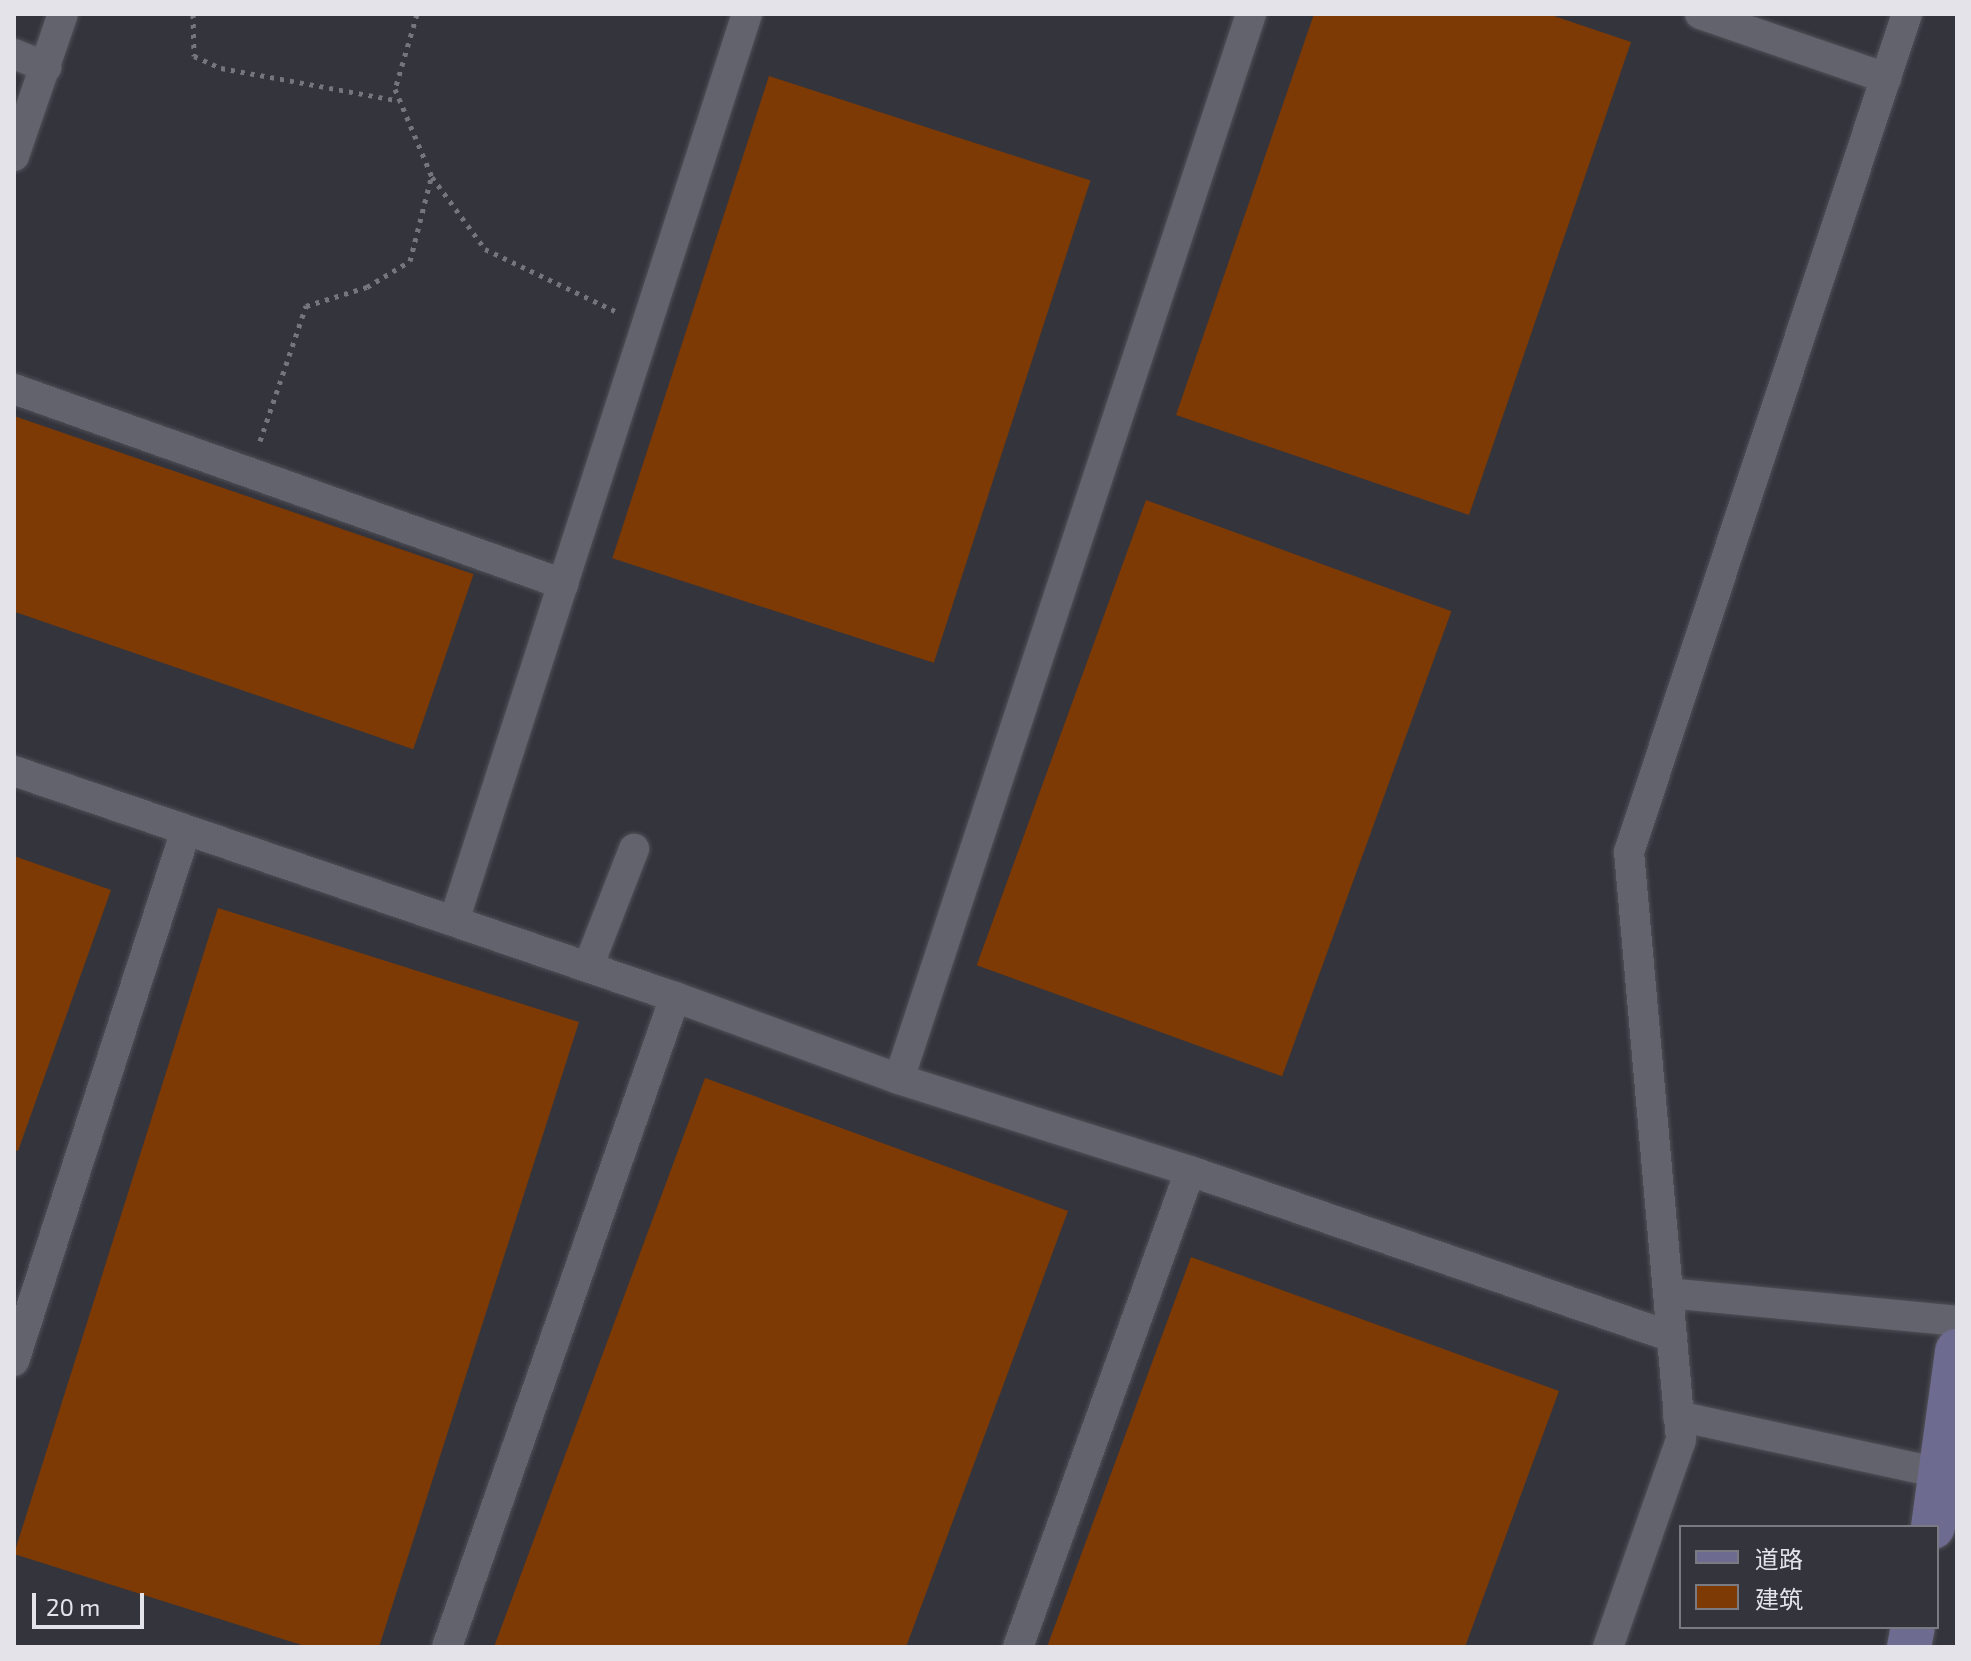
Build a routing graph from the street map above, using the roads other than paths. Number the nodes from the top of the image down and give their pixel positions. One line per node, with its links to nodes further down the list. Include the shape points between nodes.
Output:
1 (63, 14): 7 (street)
2 (1251, 14): 18 (street)
3 (1700, 14): 8 (street)
4 (1907, 14): 8 (street)
5 (738, 16): 11 (street, via 647,325)
6 (14, 54): 7 (street)
7 (47, 67): 9 (street)
8 (1886, 78): 20 (street, via 1629,852)
9 (14, 156)
10 (14, 389): 11 (street)
11 (563, 584): 15 (street)
12 (14, 771): 13 (street)
13 (186, 830): 15 (street); 24 (street)
14 (634, 849): 16 (street)
15 (454, 921): 16 (street)
16 (588, 967): 17 (street)
17 (675, 997): 18 (street); 28 (street)
18 (899, 1079): 19 (street)
19 (1190, 1171): 22 (street); 29 (street)
20 (1668, 1293): 21 (street); 22 (street)
21 (1957, 1321)
22 (1672, 1337): 25 (street)
23 (1957, 1351): 26 (main road)
24 (14, 1361)
25 (1678, 1416): 26 (street); 30 (street, via 1681,1440)
26 (1943, 1474): 27 (main road)
27 (1933, 1525)
28 (447, 1647)
29 (1018, 1647)
30 (1608, 1647)

